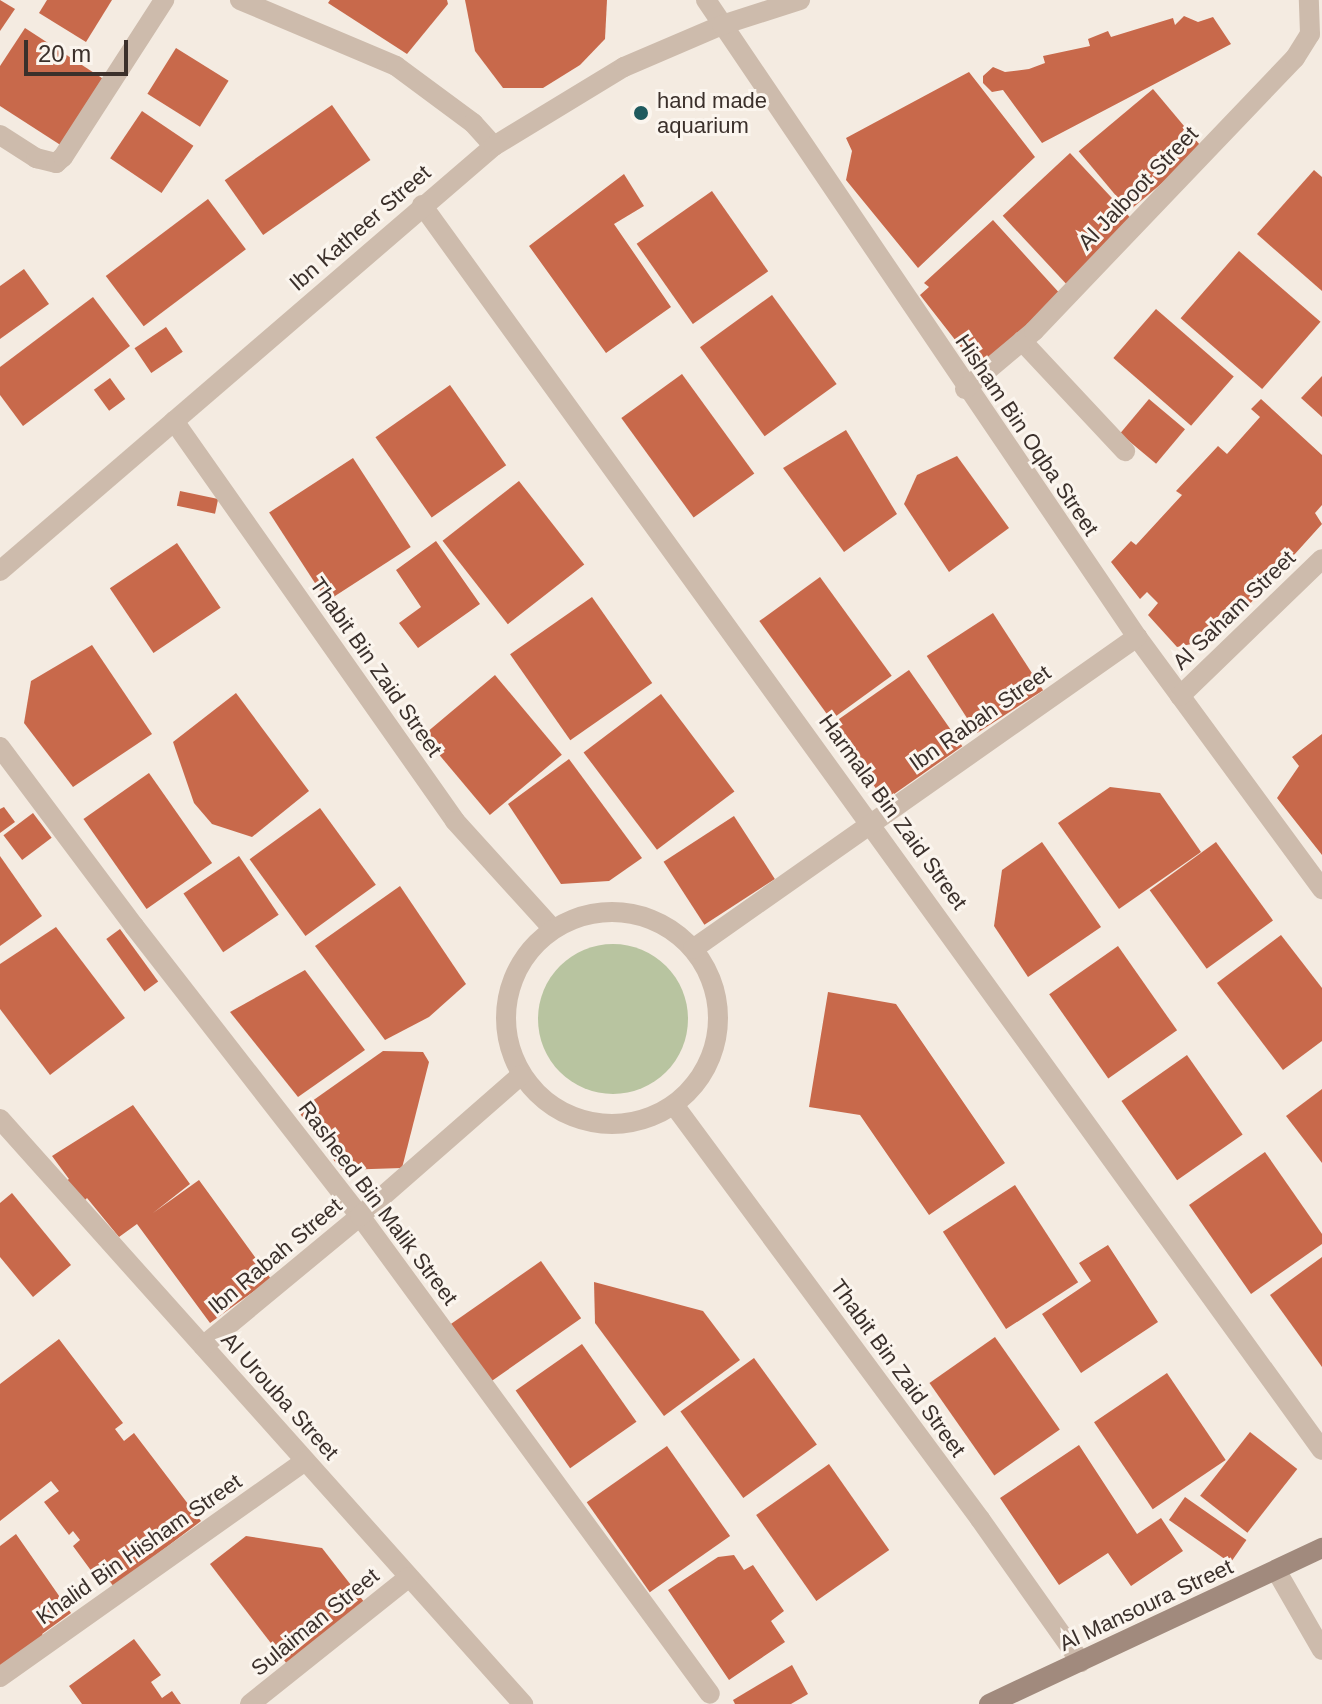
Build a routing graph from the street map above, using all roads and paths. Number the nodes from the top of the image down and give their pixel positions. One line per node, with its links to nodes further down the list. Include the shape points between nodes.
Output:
1 (164, 0): 7 (street, via 56,163 36,158)
2 (240, 0): 8 (street, via 396,66 473,123)
3 (706, 0): 6 (street, Hisham Bin Oqba Street)
4 (800, 0): 6 (street, Ibn Katheer Street)
5 (1309, 0): 10 (street, Al Jalboot Street, via 1310,34 1295,58)
6 (722, 25): 8 (street, Ibn Katheer Street, via 624,67); 11 (street, Hisham Bin Oqba Street)
7 (0, 135)
8 (494, 146): 9 (street, Ibn Katheer Street)
9 (422, 205): 12 (street, Ibn Katheer Street); 19 (street, Harmala Bin Zaid Street)
10 (1022, 341): 11 (street, Al Jalboot Street); 13 (street)
11 (965, 389): 16 (street, Hisham Bin Oqba Street)
12 (174, 421): 15 (street, Ibn Katheer Street); 21 (street, Thabit Bin Zaid Street, via 455,821)
13 (1125, 451)
14 (1322, 559): 17 (street, Al Saham Street)
15 (0, 571)
16 (1137, 637): 17 (street, Hisham Bin Oqba Street); 19 (street, Ibn Rabah Street)
17 (1180, 696): 20 (street, Hisham Bin Oqba Street)
18 (0, 747): 26 (street, Rasheed Bin Malik Street)
19 (872, 823): 22 (street, Ibn Rabah Street); 28 (street, Harmala Bin Zaid Street)
20 (1322, 889)
21 (553, 929): 22 (street, via 581,916 611,911 670,928); 23 (street, via 528,952 505,1012 508,1045)
22 (693, 949): 24 (street, via 711,978 719,1013 699,1080)
23 (521, 1075): 24 (street, via 544,1101 574,1119 608,1125 642,1121); 26 (street, Ibn Rabah Street)
24 (674, 1105): 34 (street, Thabit Bin Zaid Street)
25 (0, 1119): 27 (street, Al Urouba Street)
26 (360, 1216): 27 (street, Ibn Rabah Street); 36 (street, Rasheed Bin Malik Street)
27 (203, 1346): 29 (street, Al Urouba Street)
28 (1322, 1450)
29 (305, 1461): 32 (street, Al Urouba Street); 35 (street, Khalid Bin Hisham Street)
30 (1322, 1548): 31 (main road, Al Mansoura Street)
31 (1276, 1570): 33 (street); 34 (main road, Al Mansoura Street)
32 (409, 1577): 37 (street, Sulaiman Street); 38 (street, Al Urouba Street)
33 (1322, 1650)
34 (1081, 1662): 39 (main road, Al Mansoura Street)
35 (0, 1677)
36 (710, 1694)
37 (250, 1704)
38 (523, 1704)
39 (989, 1704)

